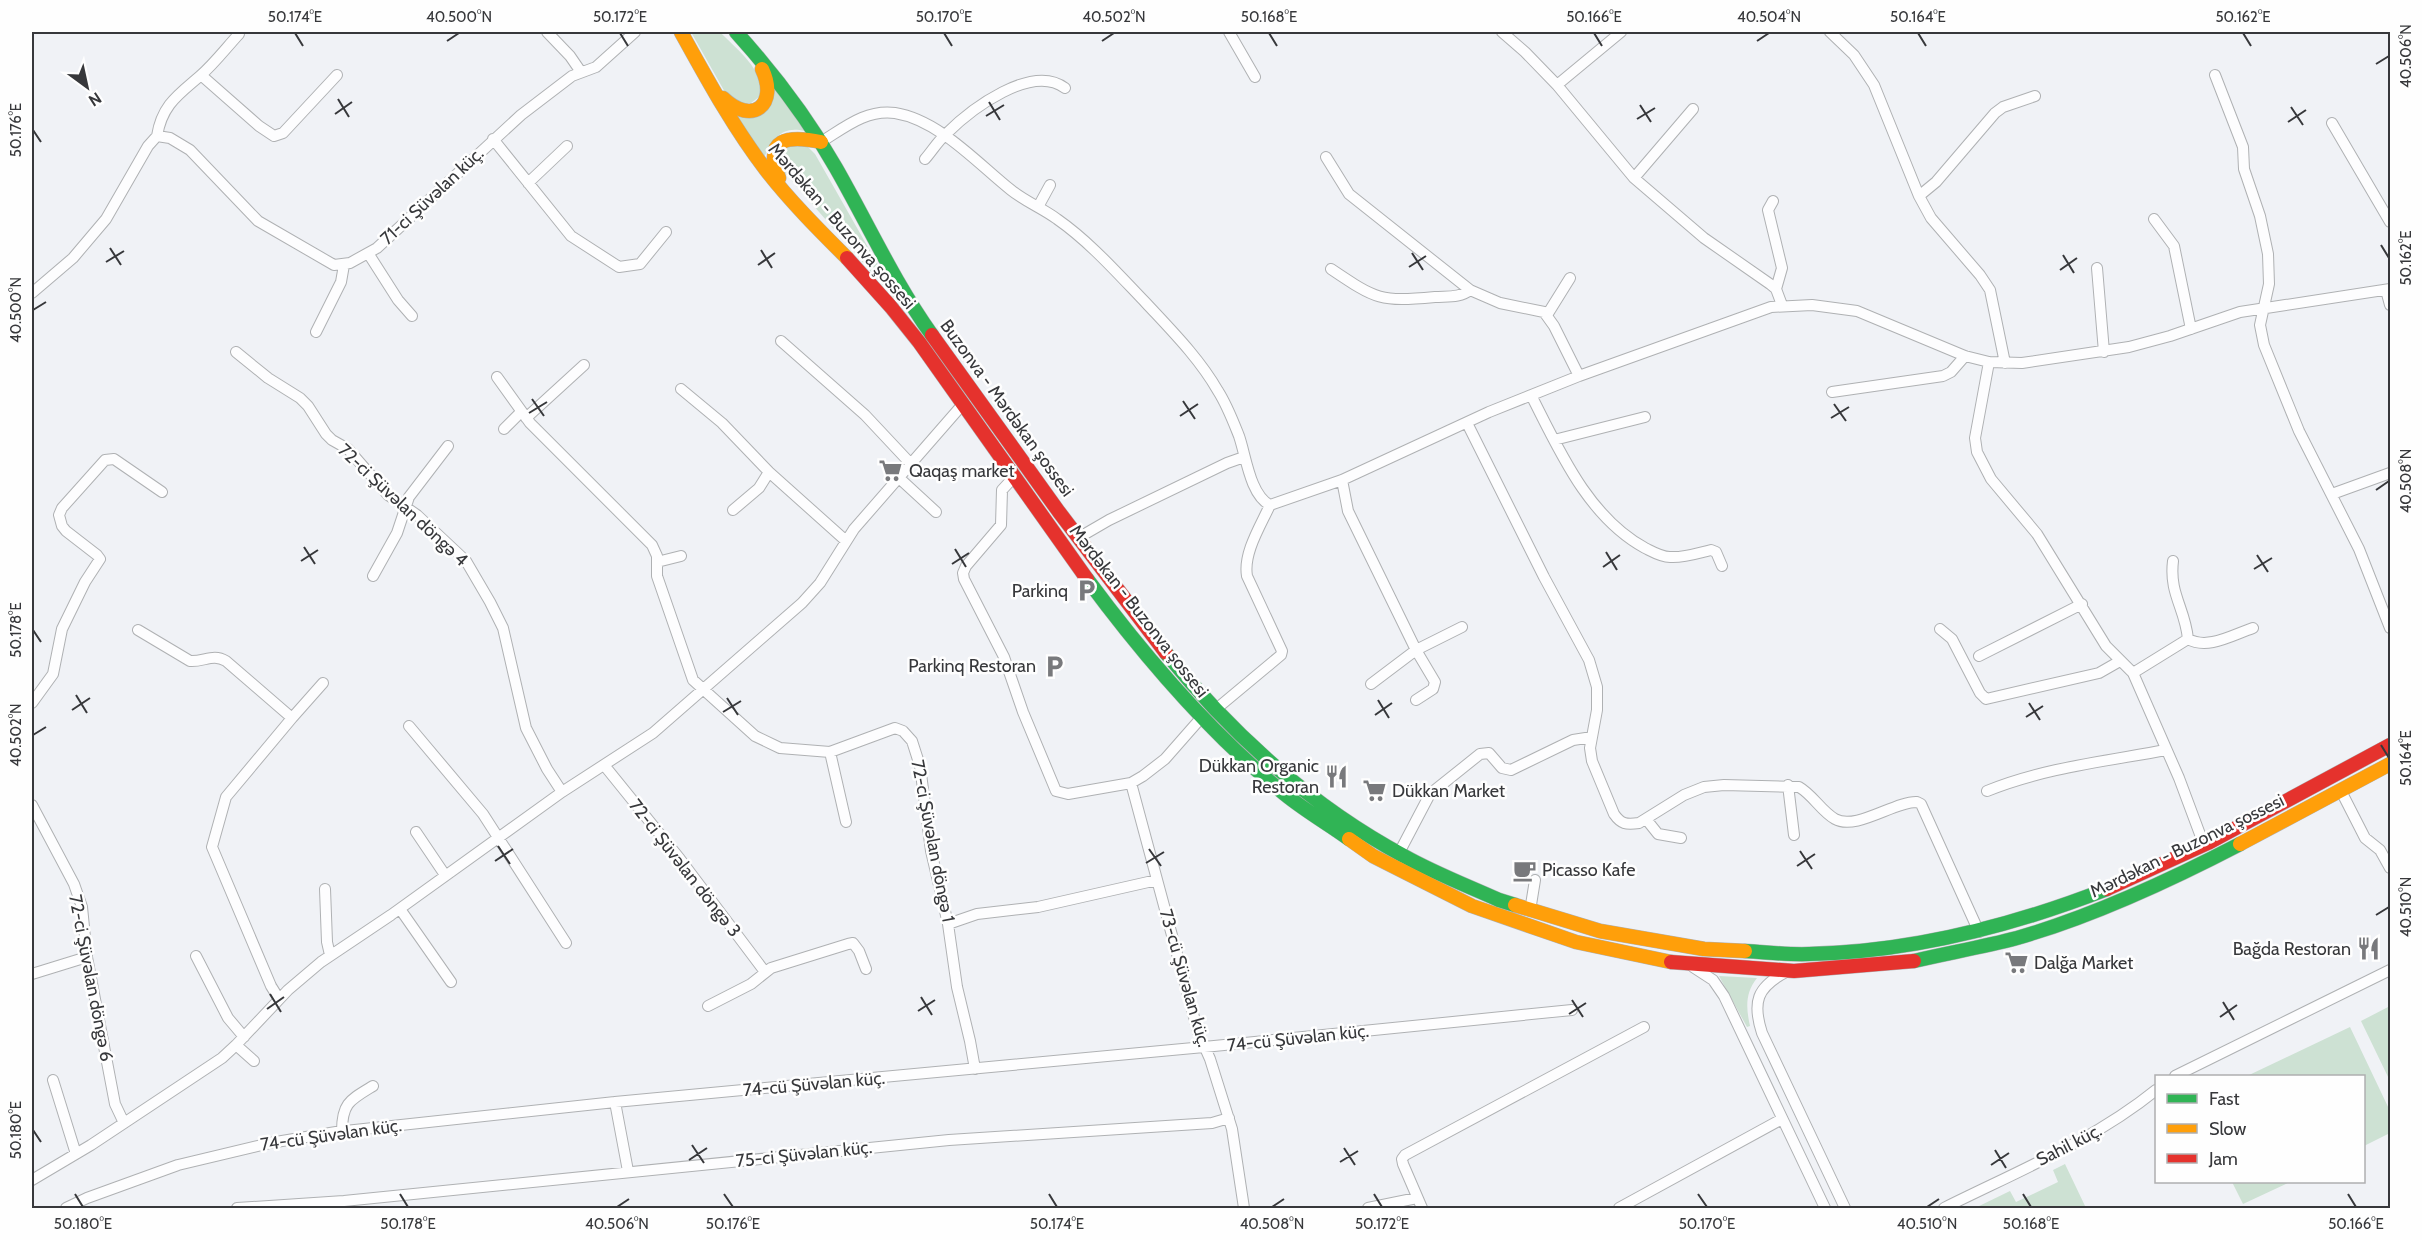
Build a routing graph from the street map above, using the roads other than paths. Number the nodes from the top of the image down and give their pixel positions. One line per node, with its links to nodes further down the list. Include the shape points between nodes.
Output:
1 (547, 32): 11 (street)
2 (635, 32): 11 (street, 71-ci Şüvəlan küç., via 596,67)
3 (681, 32): 10 (main road, Mərdəkan - Buzonva şossesi)
4 (1229, 32): 15 (street)
5 (1502, 32): 16 (street)
6 (1621, 32): 16 (street)
7 (1830, 32): 31 (street, via 1854,55 1874,85)
8 (239, 34): 12 (street)
9 (738, 34): 10 (main road, via 768,77 769,98 754,111 738,111 728,104); 24 (main road, Buzonva - Mərdəkan şossesi, via 770,70)
10 (698, 63): 32 (main road, Mərdəkan - Buzonva şossesi, via 741,135)
11 (580, 72): 23 (street, 71-ci Şüvəlan küç.)
12 (201, 75): 13 (street, via 274,136 283,133); 22 (street, via 184,87 165,111)
13 (337, 75)
14 (2215, 75): 49 (street, via 2243,147 2244,169 2260,216 2268,254)
15 (1255, 76)
16 (1557, 85): 28 (street)
17 (1065, 88): 21 (street, via 1046,79 1018,85)
18 (2035, 96): 31 (street, via 1995,113 1936,182)
19 (1693, 109): 28 (street)
20 (2332, 123): 36 (street)
21 (945, 135): 24 (street, via 904,115 883,112 863,117); 27 (street); 34 (street)
22 (157, 136): 39 (street, via 170,138 190,150 258,221 328,262); 46 (street, via 106,219 73,258)
23 (493, 139): 29 (street); 38 (street, 71-ci Şüvəlan küç., via 391,237)
24 (821, 142): 32 (main road, via 793,137 775,147 771,163); 86 (main road, Buzonva - Mərdəkan şossesi, via 917,314)
25 (567, 146): 29 (street)
26 (1326, 157): 44 (street, via 1349,194)
27 (925, 159)
28 (1634, 178): 43 (street, via 1704,238)
29 (528, 183): 37 (street, via 571,236 619,267 640,264)
30 (1050, 185): 34 (street)
31 (1919, 196): 59 (street, via 1935,224 1990,290)
32 (790, 199): 66 (main road, Mərdəkan - Buzonva şossesi, via 891,307)
33 (1773, 201): 43 (street, via 1768,210 1782,268)
34 (1038, 207): 73 (street, via 1090,247 1190,350 1226,404)
35 (2154, 219): 52 (street, via 2174,246)
36 (2391, 222)
37 (666, 232)
38 (368, 253): 39 (street, 71-ci Şüvəlan küç.); 51 (street)
39 (344, 265): 53 (street, via 341,282)
40 (2097, 267): 56 (street)
41 (1331, 270): 44 (street, via 1382,299 1458,296)
42 (1570, 278): 50 (street)
43 (1776, 289): 47 (street)
44 (1470, 290): 50 (street)
45 (2388, 290): 48 (street); 49 (street)
46 (32, 293)
47 (1782, 305): 57 (street, via 1857,311); 61 (street)
48 (2391, 305)
49 (2265, 307): 52 (street); 81 (street, via 2260,325 2264,345 2300,432)
50 (1547, 315): 61 (street)
51 (412, 316)
52 (2191, 328): 56 (street)
53 (316, 332)
54 (781, 341): 74 (street, via 865,415)
55 (236, 352): 83 (street, 72-ci Şüvəlan döngə 4, via 300,398 326,434 348,449 394,502)
56 (2104, 352): 59 (street)
57 (1965, 356): 58 (street); 64 (street, via 1943,376)
58 (1989, 362): 59 (street); 93 (street, via 1975,438 1977,452 1987,474 2037,534)
59 (2006, 363)
60 (584, 364): 67 (street)
61 (1579, 376): 65 (street)
62 (497, 377): 67 (street, 72-ci Şüvəlan döngə 1)
63 (681, 389): 75 (street, via 740,440)
64 (1832, 392)
65 (1531, 395): 69 (street); 71 (street)
66 (963, 404): 74 (street); 78 (main road, Mərdəkan - Buzonva şossesi)
67 (524, 415): 70 (street); 90 (street, 72-ci Şüvəlan döngə 1, via 652,544)
68 (1645, 417): 71 (street)
69 (1467, 423): 79 (street); 113 (street, via 1589,660 1597,687)
70 (504, 429)
71 (1554, 440): 91 (street, via 1583,489 1630,540 1658,555 1671,557 1711,550)
72 (448, 446): 83 (street, via 416,486)
73 (1244, 458): 82 (street, via 1259,493); 86 (street, via 1108,520)
74 (910, 463): 77 (street)
75 (769, 472): 84 (street, via 759,488); 87 (street)
76 (2391, 473): 81 (street)
77 (898, 477): 85 (street); 87 (street)
78 (1014, 477): 111 (main road, Mərdəkan - Buzonva şossesi, via 1130,634); 119 (street, via 1002,490 1001,525 966,566 964,579 1004,657 1056,791 1068,794)
79 (1342, 480): 82 (street); 100 (street, via 1348,511)
80 (162, 492): 108 (street, via 109,459 62,508 62,526 100,559 62,629 53,674)
81 (2332, 494): 96 (street)
82 (1270, 505): 109 (street, via 1245,568 1281,655)
83 (406, 508): 92 (street); 123 (street, 72-ci Şüvəlan döngə 4, via 466,561 490,602 503,628 526,728)
84 (734, 510)
85 (936, 512)
86 (1078, 538): 109 (main road, Buzonva - Mərdəkan şossesi, via 1147,630)
87 (845, 540): 106 (street, via 820,583 802,603)
88 (681, 556): 90 (street)
89 (2173, 561): 99 (street, via 2172,587)
90 (657, 562): 106 (street, 72-ci Şüvəlan döngə 1, via 657,576 688,669)
91 (1722, 566)
92 (373, 576)
93 (2082, 604): 101 (street); 102 (street, via 2106,646)
94 (1462, 627): 100 (street)
95 (2253, 628): 99 (street, via 2207,644)
96 (2391, 628)
97 (1940, 629): 102 (street, via 1952,639 1986,699 2099,673)
98 (138, 630): 110 (street, via 190,661 219,657)
99 (2188, 639): 103 (street)
100 (1416, 650): 105 (street); 107 (street, via 1436,686)
101 (1978, 656)
102 (2120, 661): 103 (street)
103 (2133, 673): 115 (street)
104 (323, 683): 110 (street)
105 (1371, 684)
106 (703, 691): 116 (street, 72-ci Şüvəlan döngə 1, via 766,743); 118 (street, via 670,720)
107 (1416, 700)
108 (32, 703)
109 (1215, 710): 132 (main road, Buzonva - Mərdəkan şossesi, via 1293,782)
110 (292, 718): 153 (street, via 226,797 212,847)
111 (1201, 718): 119 (street, via 1160,763); 146 (main road, Mərdəkan - Buzonva şossesi, via 1255,771 1292,800 1412,879 1526,928 1594,949)
112 (409, 726): 129 (street)
113 (1592, 737): 125 (street, via 1592,761 1614,813 1624,824); 132 (street, via 1573,740 1511,770 1502,768 1489,753 1480,754 1430,794)
114 (2391, 745): 131 (main road, Buzonva - Mərdəkan şossesi)
115 (2166, 750): 121 (street, via 2048,773); 131 (street)
116 (830, 752): 126 (street); 140 (street, 72-ci Şüvəlan döngə 1, via 889,729 908,735 920,766 931,851)
117 (2391, 764): 122 (main road, Mərdəkan - Buzonva şossesi)
118 (604, 765): 123 (street); 149 (street, 72-ci Şüvəlan döngə 3)
119 (1131, 783): 135 (street, 73-cü Şüvəlan küç.)
120 (1788, 786): 125 (street, via 1704,787); 128 (street); 141 (street, via 1804,790 1832,818 1844,822 1913,802 1921,804)
121 (1987, 791)
122 (2341, 791): 133 (street, via 2365,838 2380,850); 150 (main road, Mərdəkan - Buzonva şossesi, via 2154,886 2026,935 1894,965)
123 (562, 792): 129 (street)
124 (32, 805): 145 (street, 72-ci Şüvəlan döngə 6, via 78,895)
125 (1646, 819): 130 (street, via 1658,834)
126 (846, 822)
127 (416, 832): 134 (street)
128 (1794, 835)
129 (499, 837): 134 (street); 142 (street)
130 (1681, 838)
131 (2204, 845): 141 (main road, Buzonva - Mərdəkan şossesi, via 2099,892)
132 (1399, 853): 139 (main road, Buzonva - Mərdəkan şossesi, via 1476,891)
133 (2391, 868)
134 (445, 874): 138 (street)
135 (1157, 880): 140 (street, via 1038,907 977,914); 158 (street, 73-cü Şüvəlan küç.)
136 (1535, 880): 139 (street)
137 (325, 889): 143 (street)
138 (400, 909): 143 (street); 152 (street)
139 (1530, 911): 141 (main road, Buzonva - Mərdəkan şossesi, via 1612,934 1693,949 1738,952 1819,954 1882,950)
140 (948, 924): 160 (street, 72-ci Şüvəlan döngə 1)
141 (1979, 932)
142 (566, 943)
143 (330, 955): 153 (street)
144 (196, 956): 157 (street)
145 (87, 957): 151 (street); 168 (street, 72-ci Şüvəlan döngə 6, via 115,1104)
146 (1690, 966): 150 (main road, Mərdəkan - Buzonva şossesi); 167 (street, via 1713,980 1724,996)
147 (866, 969): 149 (street, via 853,943)
148 (2391, 970): 161 (street)
149 (765, 972): 154 (street, via 751,984)
150 (1786, 972): 181 (street, via 1762,990 1757,1000 1757,1017)
151 (32, 974)
152 (451, 982)
153 (279, 999): 157 (street)
154 (708, 1006)
155 (1572, 1010): 158 (street, 74-cü Şüvəlan küç.)
156 (1644, 1027): 173 (street, via 1405,1155 1403,1164)
157 (240, 1041): 159 (street); 168 (street)
158 (1204, 1047): 160 (street, 74-cü Şüvəlan küç.); 166 (street, 73-cü Şüvəlan küç.)
159 (254, 1061)
160 (975, 1069): 165 (street, 74-cü Şüvəlan küç.)
161 (2179, 1075)
162 (53, 1080): 170 (street)
163 (373, 1086): 169 (street, via 348,1103 342,1116)
164 (2155, 1092): 182 (street, Sahil küç., via 2101,1129)
165 (615, 1102): 169 (street, 74-cü Şüvəlan küç.); 171 (street)
166 (1228, 1118): 171 (street, 75-ci Şüvəlan küç., via 1212,1123 949,1140); 176 (street, 73-cü Şüvəlan küç.)
167 (1782, 1119): 179 (street); 180 (street)
168 (124, 1123): 170 (street)
169 (342, 1131): 174 (street, 74-cü Şüvəlan küç., via 178,1165)
170 (76, 1154): 172 (street)
171 (628, 1171): 175 (street, 75-ci Şüvəlan küç.)
172 (32, 1180)
173 (1417, 1198): 177 (street); 178 (street)
174 (66, 1209)
175 (237, 1209)
176 (1244, 1209)
177 (1368, 1209)
178 (1422, 1209)
179 (1619, 1209)
180 (1825, 1209)
181 (1845, 1209)
182 (1944, 1209)

